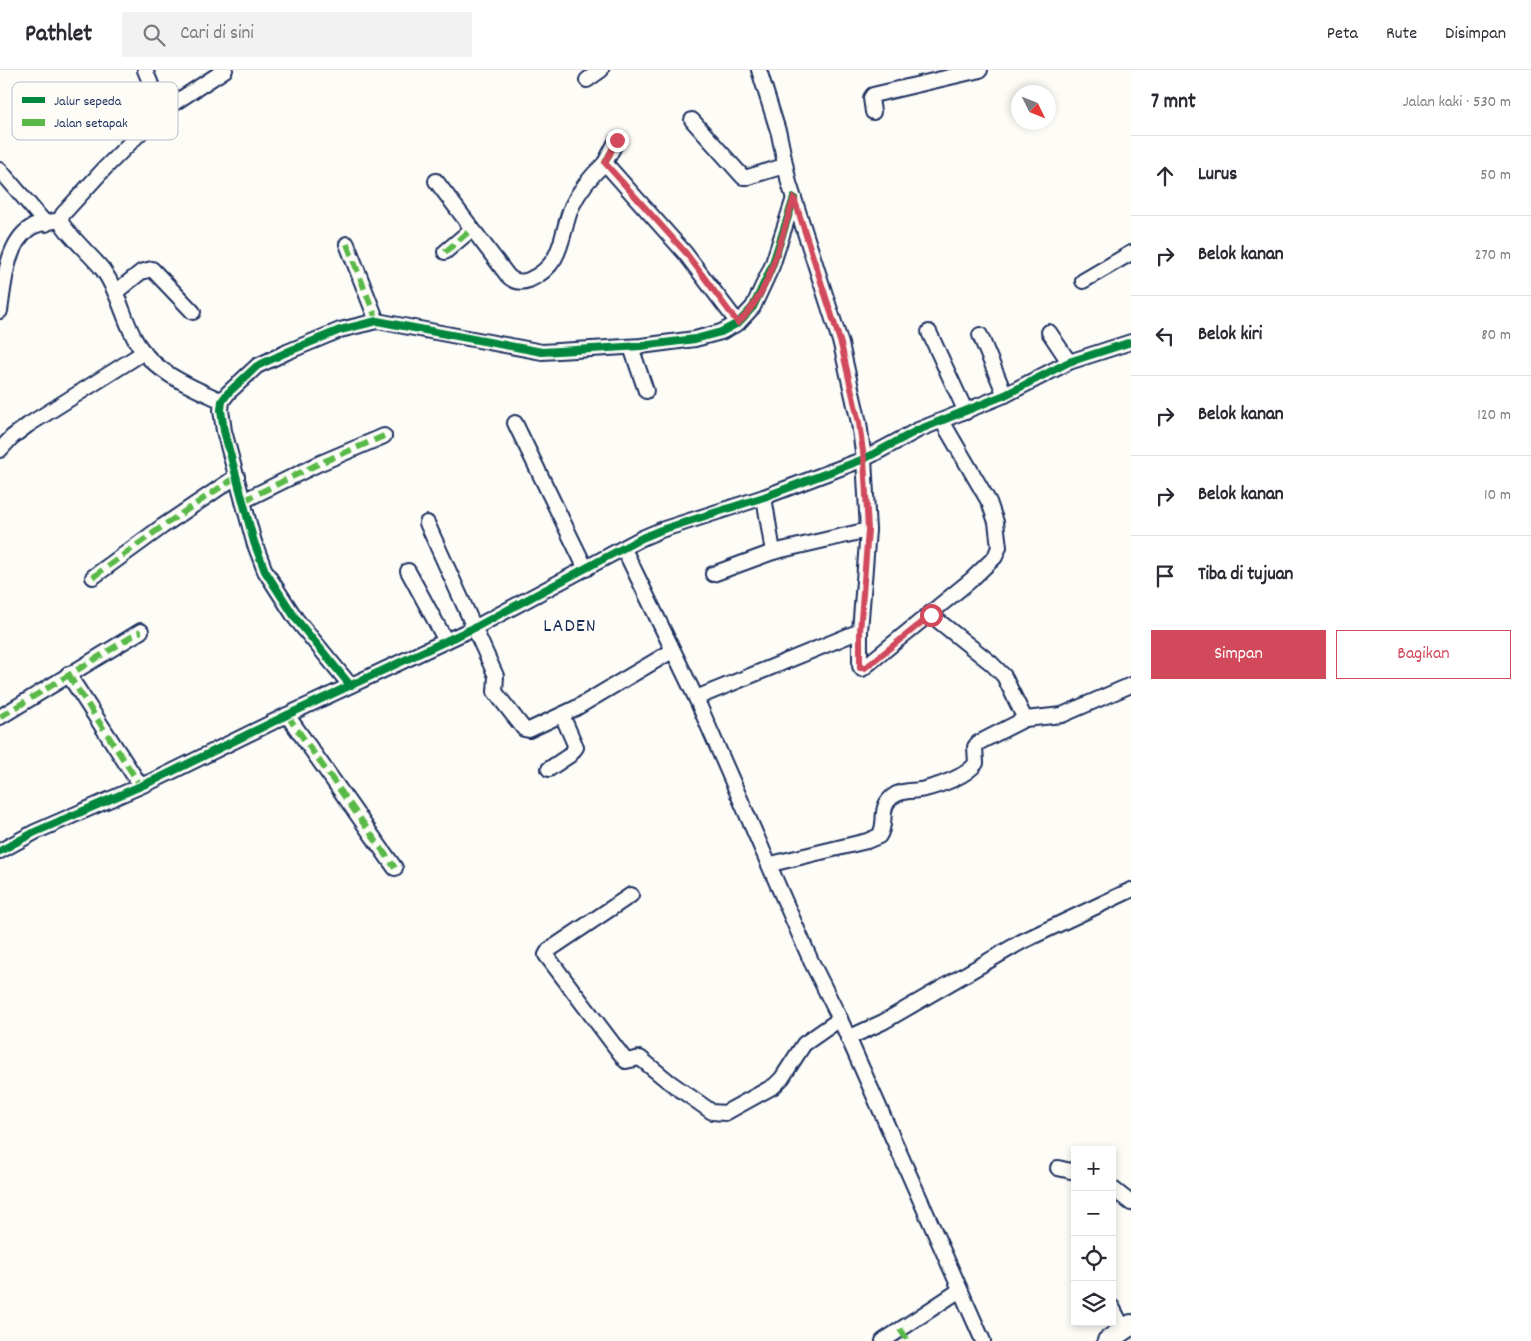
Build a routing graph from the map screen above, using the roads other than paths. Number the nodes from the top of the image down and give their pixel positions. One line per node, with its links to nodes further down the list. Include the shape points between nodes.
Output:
1 (145, 70): 7 (street)
2 (225, 70): 8 (street)
3 (601, 70): 6 (street)
4 (759, 70): 14 (street)
5 (980, 70): 9 (street, via 873,95)
6 (587, 80)
7 (150, 82)
8 (178, 101)
9 (873, 112)
10 (692, 120): 14 (street, via 743,176)
11 (133, 140): 18 (street)
12 (617, 140): 13 (street)
13 (605, 163): 20 (street, via 580,190 558,253 534,278 524,282 510,278); 30 (street, via 686,253)
14 (784, 166): 17 (street)
15 (0, 170): 19 (street)
16 (436, 181): 20 (street)
17 (794, 198): 30 (street, via 768,275 753,307); 46 (street, via 841,344)
18 (60, 220): 19 (street); 26 (street, via 102,269)
19 (46, 224): 24 (street, via 32,227 20,239)
20 (472, 229): 22 (street)
21 (347, 244): 29 (street)
22 (444, 252)
23 (1131, 253): 25 (street)
24 (3, 271): 27 (street)
25 (1083, 281)
26 (116, 291): 28 (street, via 141,272 152,269); 36 (street, via 128,325)
27 (0, 311)
28 (192, 312)
29 (377, 321): 35 (street, via 542,352); 40 (street, via 340,330 257,366)
30 (738, 323): 35 (street, via 721,332 695,339)
31 (929, 332): 41 (street)
32 (1049, 332): 37 (street)
33 (980, 335): 39 (street)
34 (1131, 342): 37 (street)
35 (631, 347): 38 (street)
36 (144, 352): 40 (street, via 171,376); 45 (street, via 28,425)
37 (1069, 362): 39 (street)
38 (646, 391)
39 (1005, 396): 41 (street)
40 (222, 401): 47 (street, via 224,431)
41 (966, 412): 42 (street)
42 (942, 421): 46 (street); 58 (street, via 989,502 996,522 998,547 994,557)
43 (515, 423): 54 (street)
44 (384, 436): 49 (street)
45 (0, 450)
46 (864, 459): 48 (street); 51 (street)
47 (237, 476): 49 (street); 57 (street)
48 (764, 497): 52 (street, via 661,530); 53 (street)
49 (243, 501): 66 (street, via 265,571 296,619)
50 (427, 522): 59 (street)
51 (868, 530): 53 (street); 61 (street)
52 (624, 549): 54 (street); 63 (street)
53 (773, 552): 56 (street)
54 (586, 570): 59 (street)
55 (408, 571): 62 (street)
56 (713, 574)
57 (93, 577)
58 (931, 615): 61 (street, via 863,669 860,666); 71 (street, via 998,670 1011,686)
59 (476, 627): 62 (street); 69 (street, via 496,676 495,692 522,727 528,730)
60 (141, 631): 64 (street)
61 (860, 632): 67 (street)
62 (446, 641): 66 (street)
63 (672, 651): 67 (street); 69 (street)
64 (68, 674): 70 (street); 73 (street)
65 (1131, 684): 71 (street, via 1062,715)
66 (350, 685): 68 (street)
67 (696, 698): 75 (street)
68 (287, 714): 73 (street); 76 (street)
69 (562, 715): 72 (street, via 576,747)
70 (0, 717)
71 (1026, 719): 75 (street, via 978,742 975,747 976,763 967,772 926,789 893,796 884,806 879,836)
72 (550, 769)
73 (140, 786): 74 (street)
74 (0, 851)
75 (770, 864): 79 (street, via 811,961)
76 (395, 868)
77 (1131, 890): 80 (street, via 1021,942 883,1022)
78 (631, 895): 79 (street, via 546,955 626,1061 640,1058 712,1112 725,1113 774,1086 804,1044)
79 (840, 1019): 80 (street)
80 (848, 1038): 85 (street)
81 (1058, 1168): 82 (street)
82 (1071, 1171)
83 (1116, 1191): 84 (street)
84 (1131, 1203)
85 (960, 1290): 88 (street); 90 (street)
86 (1116, 1318): 87 (street)
87 (1121, 1332)
88 (904, 1335): 89 (street)
89 (883, 1341)
90 (983, 1341)

